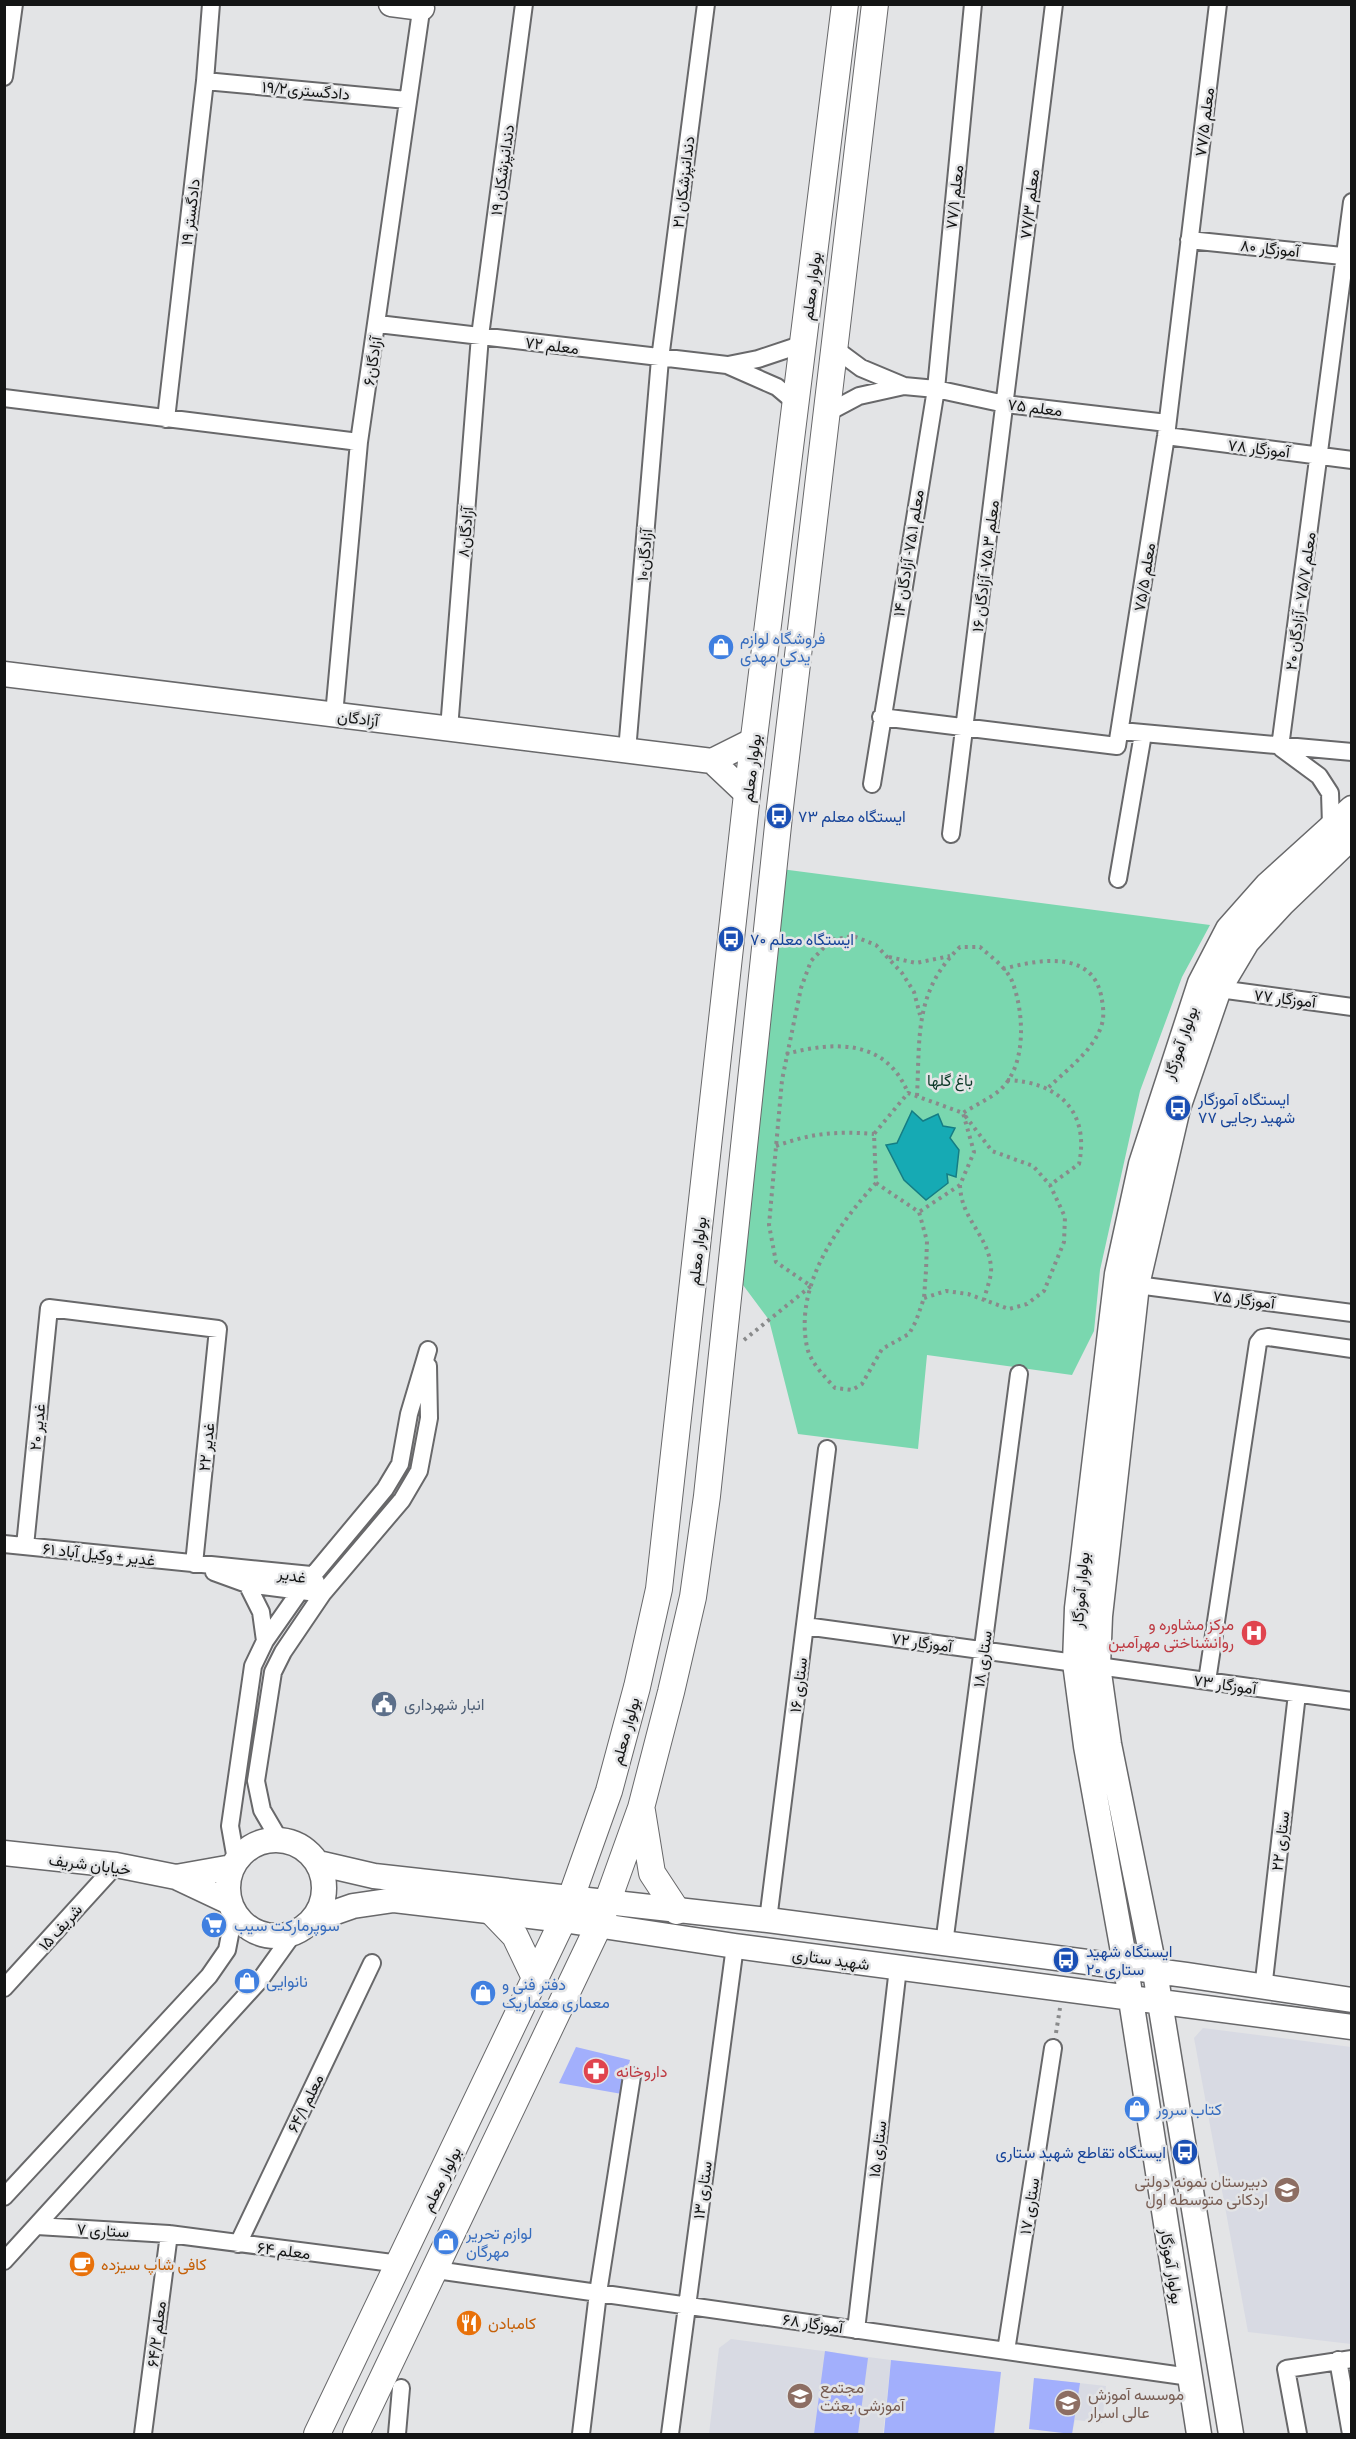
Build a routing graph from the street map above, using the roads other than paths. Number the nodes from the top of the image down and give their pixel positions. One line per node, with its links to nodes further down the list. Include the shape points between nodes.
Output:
1 (14, 4): 12 (street)
2 (211, 4): 13 (street, دادگستر ۱۹)
3 (392, 4): 11 (main road)
4 (524, 4): 19 (street, دندانپزشکان ۱۹)
5 (706, 4): 22 (street, دندانپزشکان ۲۱)
6 (845, 4): 20 (main road, بولوار معلم)
7 (875, 4): 21 (main road, بولوار معلم)
8 (973, 4): 25 (street, معلم ۷۷/۱)
9 (1054, 4): 28 (street, معلم ۷۷/۳)
10 (1218, 4): 16 (street, معلم ۷۷/۵)
11 (422, 6): 14 (street, آزادگان۶)
12 (4, 77)
13 (205, 81): 14 (street, دادگستری۱۹/۲); 30 (street, دادگستر ۱۹)
14 (406, 100): 18 (street, آزادگان۶)
15 (1352, 202): 17 (street, معلم ۷۵/۷ - آزادگان ۲۰)
16 (1189, 240): 17 (street, آموزگار ۸۰); 31 (street, معلم ۷۷/۵)
17 (1348, 257): 33 (street, معلم ۷۵/۷ - آزادگان ۲۰)
18 (378, 324): 19 (street, معلم ۷۲); 32 (street, آزادگان۶)
19 (480, 336): 22 (street, معلم ۷۲); 39 (street, آزادگان۸)
20 (803, 344): 23 (street, via 758,360); 27 (main road, بولوار معلم)
21 (834, 348): 24 (street, via 861,368); 29 (main road, بولوار معلم)
22 (660, 359): 23 (street, معلم ۷۲); 44 (street, آزادگان۱۰)
23 (727, 365): 27 (street, via 777,387)
24 (904, 386): 25 (street, معلم ۷۵); 29 (street, via 859,396)
25 (936, 388): 28 (street, معلم ۷۵); 37 (street, معلم ۷۵.۱- آزادگان ۱۴)
26 (4, 398): 30 (street)
27 (796, 403): 42 (main road, بولوار معلم)
28 (1005, 404): 31 (street, معلم ۷۵); 38 (street, معلم ۷۵.۳- آزادگان ۱۶)
29 (827, 412): 75 (main road, بولوار معلم, via 693,1597)
30 (166, 418): 32 (street)
31 (1166, 430): 33 (street, آموزگار ۷۸); 40 (street, معلم ۷۵/۵)
32 (359, 442): 36 (street, آزادگان۶)
33 (1319, 456): 34 (street, آموزگار ۷۸); 43 (street, معلم ۷۵/۷ - آزادگان ۲۰)
34 (1352, 460)
35 (4, 674): 36 (main road, آزادگان)
36 (334, 715): 39 (main road, آزادگان)
37 (881, 717): 38 (street); 47 (street, معلم ۷۵.۱- آزادگان ۱۴)
38 (964, 727): 40 (street, via 1117,746); 50 (street, معلم ۷۵.۳- آزادگان ۱۶)
39 (449, 729): 44 (main road, آزادگان)
40 (1121, 731): 41 (street)
41 (1143, 734): 43 (street); 52 (street)
42 (754, 740): 46 (main road); 48 (main road, بولوار معلم)
43 (1281, 747): 45 (street); 51 (street, via 1319,776)
44 (627, 751): 46 (main road, آزادگان)
45 (1352, 752)
46 (712, 761): 48 (main road)
47 (872, 783)
48 (747, 794): 83 (main road, بولوار معلم, via 659,1589 609,1791)
49 (1352, 808): 51 (main road, بولوار آموزگار)
50 (951, 834)
51 (1346, 835): 53 (main road, بولوار آموزگار, via 1247,942); 71 (main road, بولوار آموزگار, via 1267,885 1228,929 1200,982 1159,1103 1117,1274 1077,1608)
52 (1118, 879)
53 (1219, 989): 54 (street, ۷۷ آموزگار); 55 (main road, بولوار آموزگار, via 1178,1108)
54 (1352, 1007)
55 (1137, 1285): 57 (street, آموزگار ۷۵); 71 (main road, بولوار آموزگار, via 1100,1616)
56 (48, 1308): 62 (street, غدیر ۲۰); 63 (street, غدیر ۲۲, via 218,1329)
57 (1352, 1313)
58 (1352, 1348): 72 (street, via 1268,1337 1258,1343)
59 (1019, 1374): 70 (street, ستاری ۱۸)
60 (826, 1449): 68 (street, ستاری ۱۶)
61 (4, 1544): 62 (street, غدیر + وکیل آباد ۶۱)
62 (24, 1546): 63 (street, غدیر + وکیل آباد ۶۱)
63 (194, 1564): 64 (street, غدیر); 65 (street, غدیر)
64 (311, 1575): 66 (street); 67 (street, غدیر); 67 (street, via 385,1489 400,1464 409,1414 428,1350 429,1418 419,1471 402,1500)
65 (247, 1584): 66 (street, غدیر); 69 (street, via 261,1612)
66 (300, 1591): 67 (street, غدیر); 69 (street)
67 (323, 1593): 76 (street, via 282,1652 273,1672 256,1781 262,1810)
68 (805, 1626): 70 (street, ۷۲ آموزگار); 88 (street, ستاری ۱۶)
69 (265, 1641): 78 (street, via 253,1666 230,1826)
70 (984, 1650): 71 (street, ۷۲ آموزگار); 90 (street, ستاری ۱۸)
71 (1086, 1665): 72 (street, ۷۳ آموزگار); 94 (main road, بولوار آموزگار, via 1086,1746); 95 (main road, بولوار آموزگار, via 1110,1744)
72 (1207, 1681): 73 (street, ۷۳ آموزگار)
73 (1297, 1694): 74 (street, ۷۳ آموزگار); 98 (street, ستاری ۲۲)
74 (1352, 1701)
75 (641, 1808): 85 (main road, via 652,1872); 86 (main road, بولوار معلم)
76 (279, 1839): 78 (main road, via 255,1845); 79 (main road, via 302,1847)
77 (4, 1853): 80 (main road, خیابان شریف)
78 (234, 1863): 81 (main road, خیابان شریف); 82 (main road)
79 (318, 1863): 83 (main road, شهید ستاری); 87 (main road, via 325,1892)
80 (116, 1865): 81 (main road, خیابان شریف); 97 (street, شریف ۱۵)
81 (176, 1877): 82 (main road, خیابان شریف)
82 (232, 1908): 89 (main road, via 250,1930 271,1937); 105 (street, via 227,1950 209,1976)
83 (567, 1909): 84 (main road, شهید ستاری); 86 (main road, شهید ستاری); 96 (main road, بولوار معلم)
84 (491, 1911): 87 (main road, شهید ستاری, via 394,1900 353,1906); 96 (main road, via 515,1936)
85 (677, 1911): 86 (main road, شهید ستاری); 88 (main road, شهید ستاری)
86 (603, 1914): 91 (main road, شهید ستاری); 111 (main road, بولوار معلم)
87 (313, 1920): 89 (main road)
88 (768, 1920): 90 (main road, شهید ستاری)
89 (293, 1934): 106 (street, via 260,1980)
90 (944, 1944): 94 (main road, شهید ستاری)
91 (735, 1946): 93 (main road, شهید ستاری); 113 (street, ستاری ۱۳)
92 (372, 1963): 108 (street, معلم ۶۴/۱)
93 (898, 1968): 99 (main road, شهید ستاری); 114 (street, ستاری ۱۵)
94 (1126, 1968): 95 (main road, شهید ستاری); 99 (main road, بولوار آموزگار)
95 (1155, 1972): 98 (main road, شهید ستاری); 101 (main road, بولوار آموزگار)
96 (536, 1980): 110 (main road, بولوار معلم)
97 (4, 1988)
98 (1263, 1989): 100 (main road, شهید ستاری)
99 (1131, 1998): 101 (main road, شهید ستاری); 117 (main road, بولوار آموزگار)
100 (1352, 2000)
101 (1161, 2002): 102 (main road, شهید ستاری); 126 (main road, بولوار آموزگار)
102 (1352, 2027)
103 (1053, 2048): 115 (street, ستاری ۱۷)
104 (632, 2076): 112 (street)
105 (4, 2197)
106 (37, 2226): 107 (street, ستاری ۷); 109 (street)
107 (169, 2234): 108 (street, معلم ۶۴); 119 (street, معلم ۶۴/۲)
108 (238, 2244): 110 (street, معلم ۶۴)
109 (4, 2261)
110 (400, 2264): 120 (main road, بولوار معلم)
111 (436, 2270): 112 (street, آموزگار ۶۸); 121 (main road, بولوار معلم)
112 (598, 2293): 113 (street, آموزگار ۶۸); 123 (street)
113 (687, 2305): 114 (street, آموزگار ۶۸); 124 (street, ستاری ۱۳)
114 (856, 2330): 115 (street, آموزگار ۶۸)
115 (1006, 2351): 117 (street, آموزگار ۶۸)
116 (1345, 2360): 127 (street, via 1286,2369); 128 (street)
117 (1190, 2377): 125 (main road, بولوار آموزگار)
118 (401, 2388): 122 (street)
119 (143, 2434)
120 (317, 2434)
121 (357, 2434)
122 (397, 2434)
123 (580, 2434)
124 (670, 2434)
125 (1199, 2434)
126 (1231, 2434)
127 (1298, 2434)
128 (1351, 2434)

